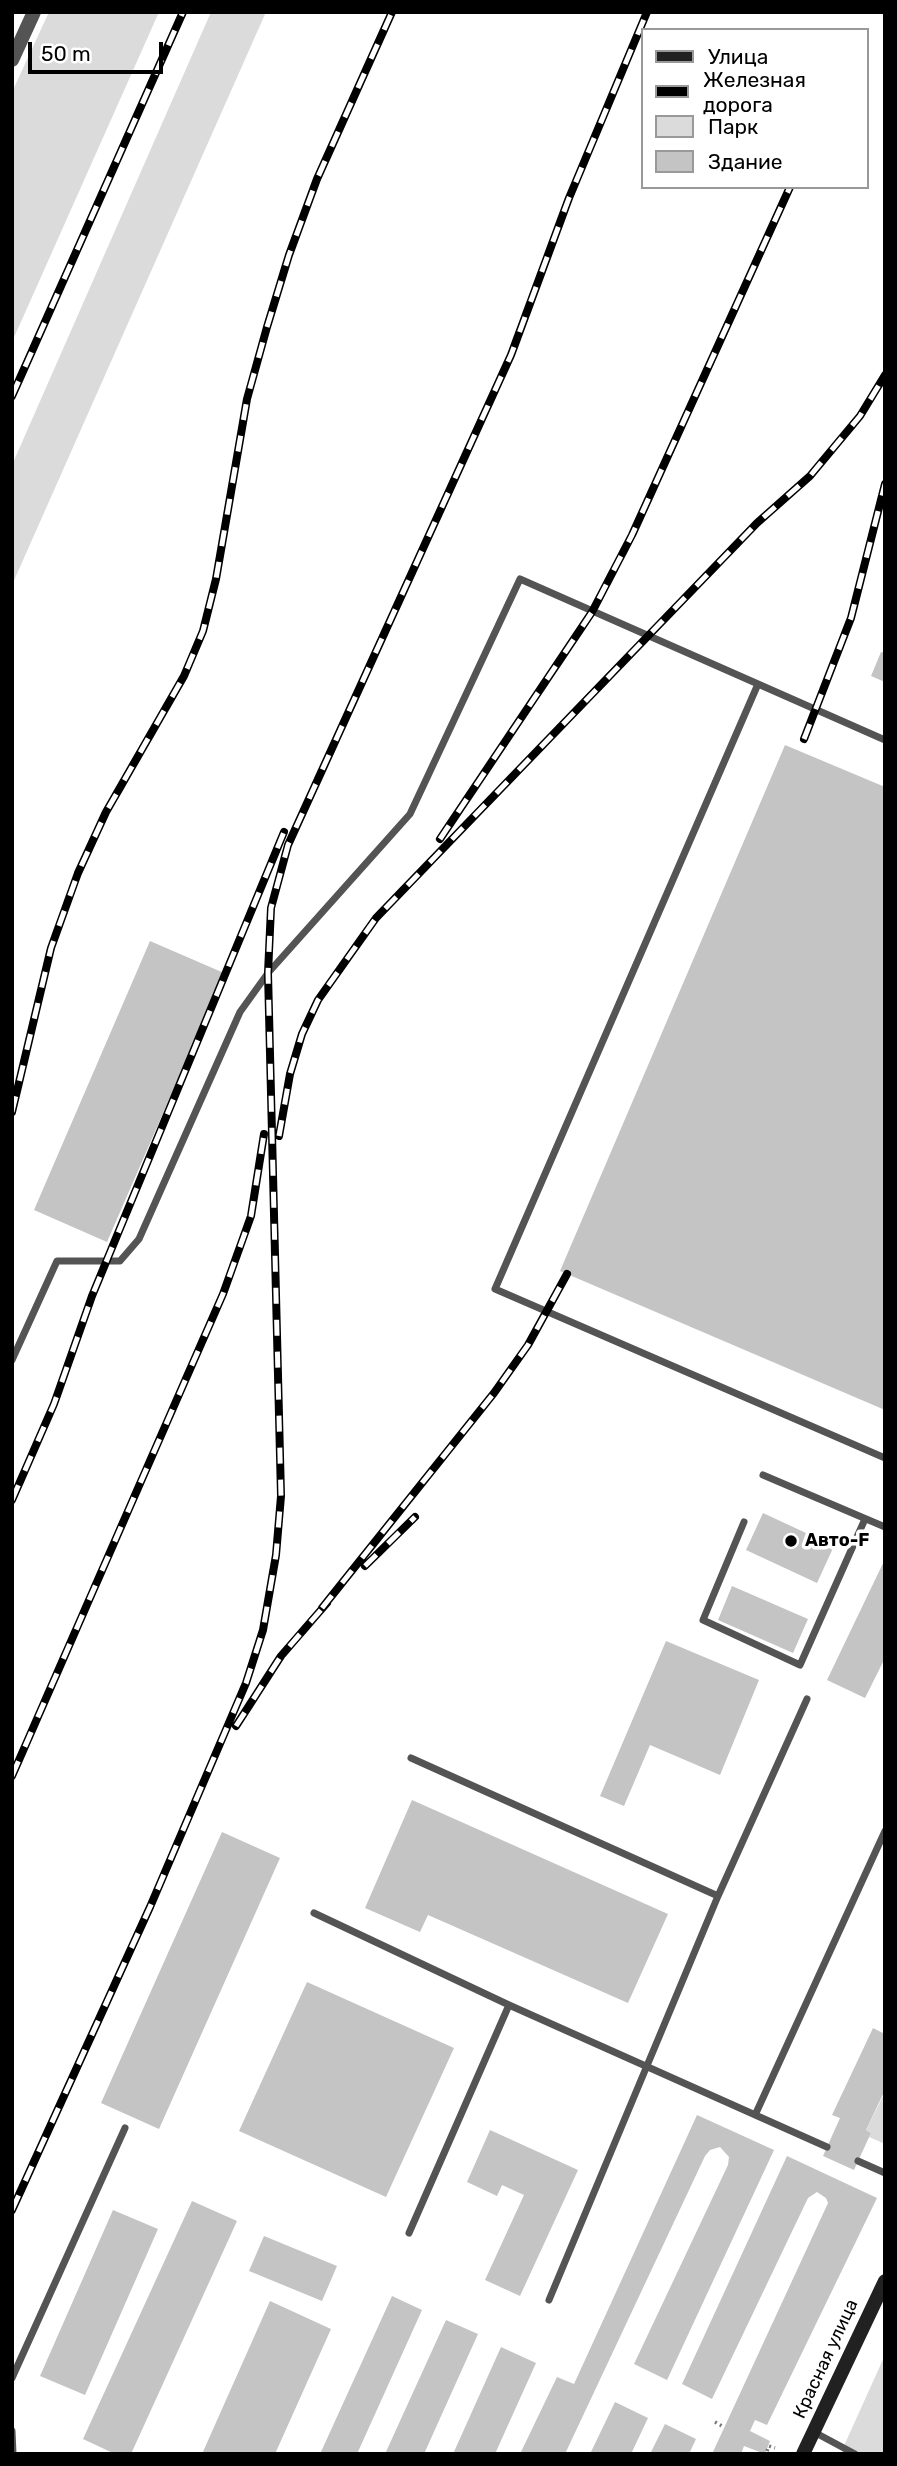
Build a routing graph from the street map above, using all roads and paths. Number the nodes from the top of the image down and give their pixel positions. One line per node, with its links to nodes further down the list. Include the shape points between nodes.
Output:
1 (34, 12): 2 (street)
2 (12, 60)
3 (758, 684): 4 (lane); 5 (lane, via 520,579 410,814 268,973 240,1012 139,1239 120,1261 57,1261); 6 (lane, via 495,1289)
4 (885, 740)
5 (12, 1360)
6 (885, 1458)
7 (762, 1475): 8 (lane)
8 (865, 1519): 9 (lane, via 800,1665 703,1620); 10 (lane)
9 (744, 1522)
10 (885, 1527)
11 (807, 1699): 14 (lane)
12 (411, 1758): 14 (lane)
13 (885, 1831): 18 (lane)
14 (718, 1896): 17 (lane)
15 (314, 1913): 16 (lane)
16 (509, 2005): 17 (lane); 23 (lane)
17 (648, 2065): 18 (lane); 25 (lane)
18 (756, 2113): 20 (lane)
19 (125, 2129): 26 (lane)
20 (827, 2147)
21 (859, 2161): 22 (lane)
22 (885, 2173)
23 (409, 2233)
24 (885, 2281): 30 (main road, Красная улица)
25 (549, 2300)
26 (12, 2378)
27 (715, 2422): 28 (path)
28 (724, 2427)
29 (12, 2431): 33 (lane)
30 (813, 2432): 34 (main road, Красная улица); 35 (lane)
31 (775, 2448): 32 (path, via 769,2446)
32 (767, 2451)
33 (13, 2454)
34 (803, 2454)
35 (855, 2454)

